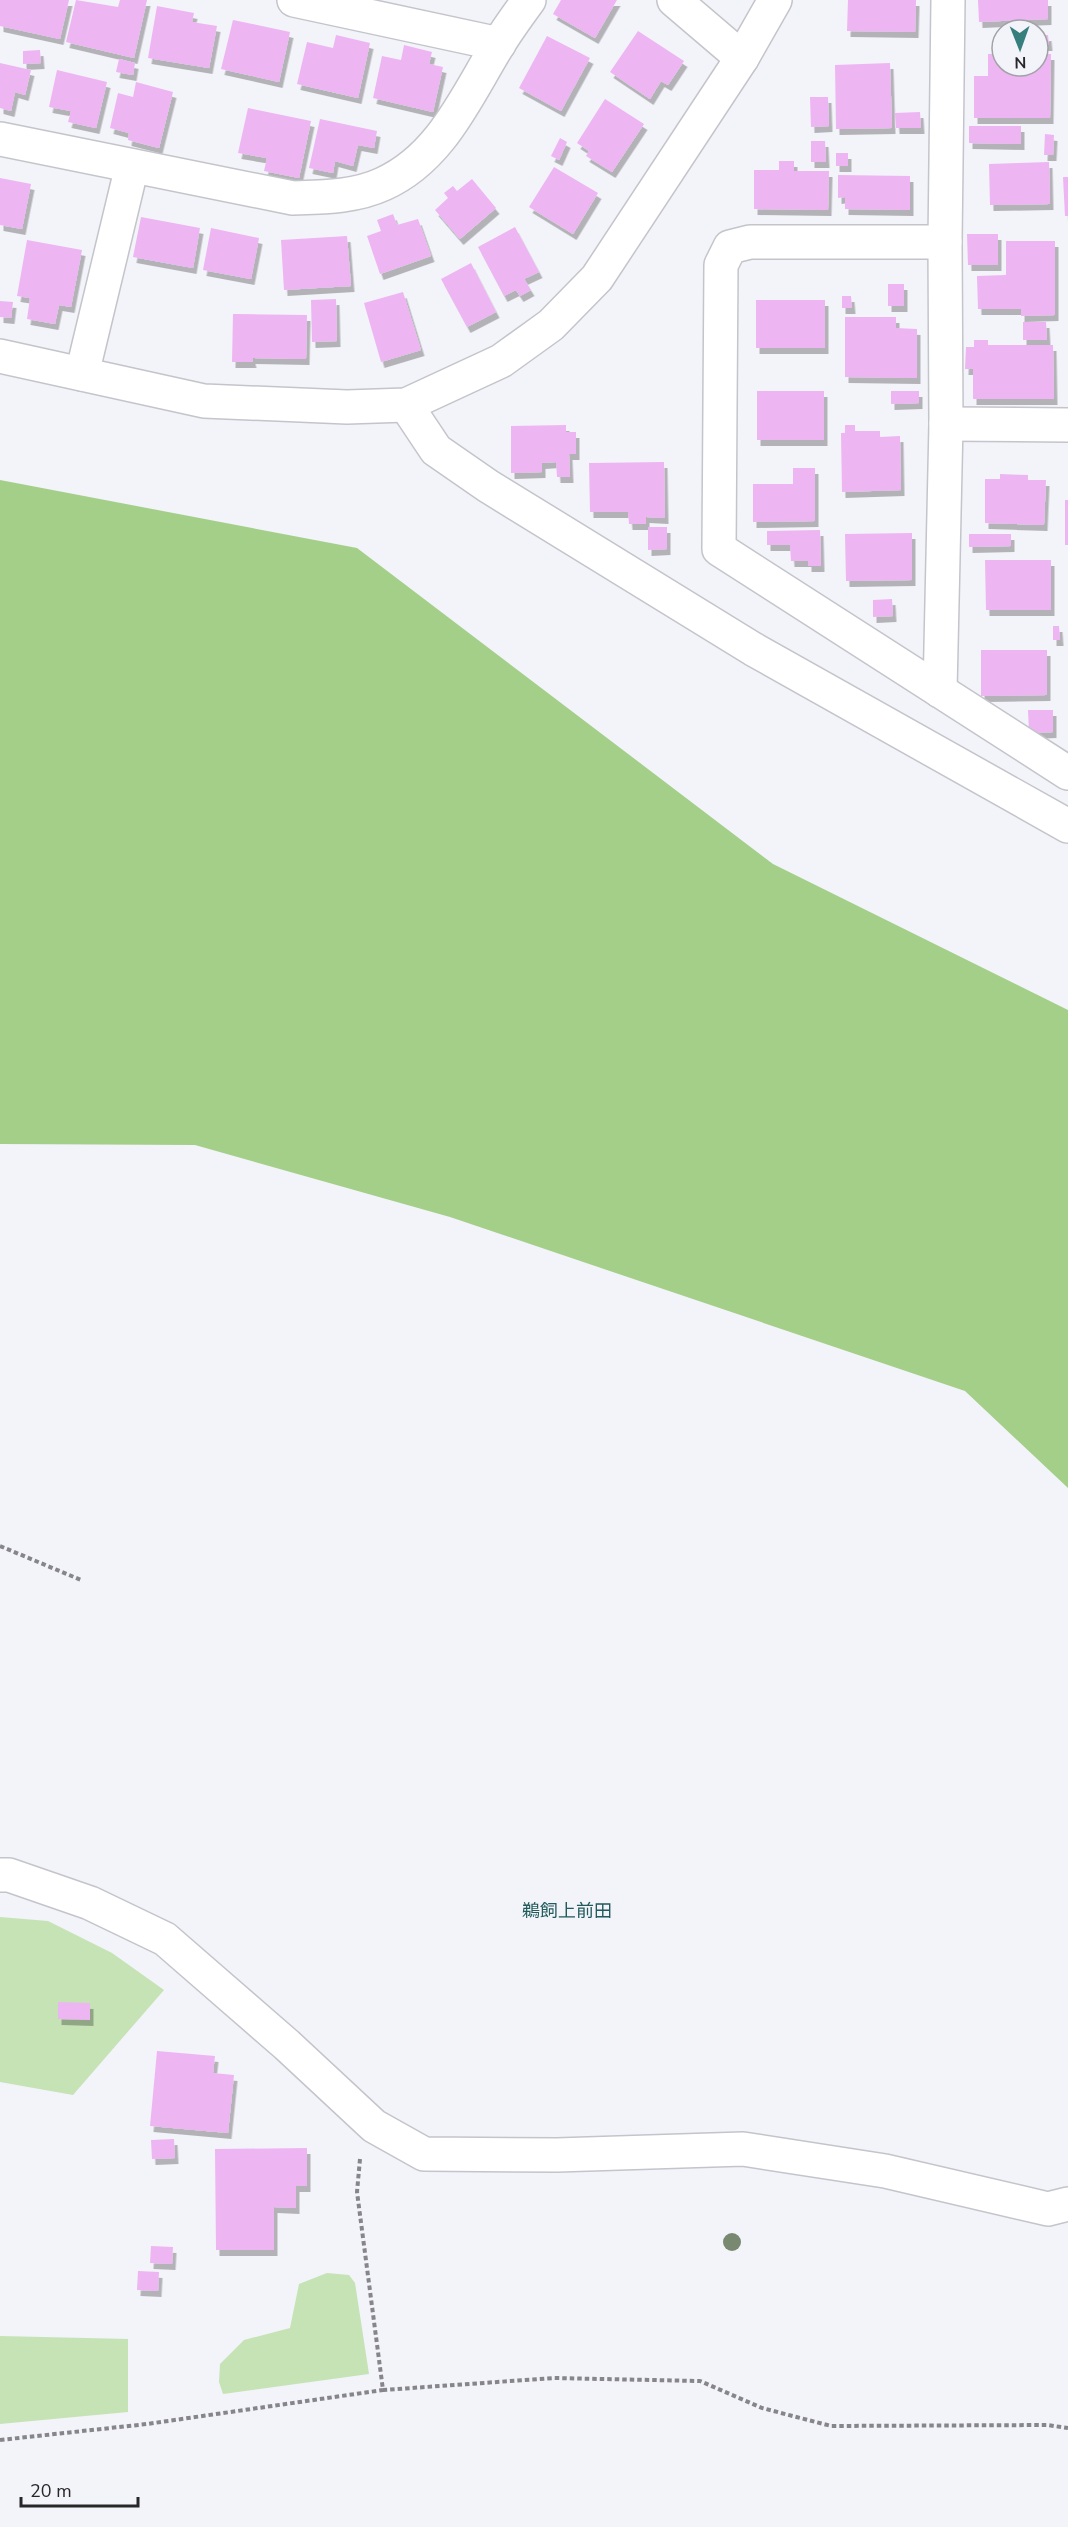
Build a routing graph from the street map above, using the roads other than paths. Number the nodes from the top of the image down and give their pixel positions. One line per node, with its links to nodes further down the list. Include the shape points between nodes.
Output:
1 (294, 0): 6 (street)
2 (529, 0): 6 (street)
3 (674, 0): 7 (street)
4 (775, 0): 7 (street)
5 (948, 0): 10 (street)
6 (499, 44): 9 (street, via 452,124 418,163 382,185 336,197 293,198)
7 (742, 58): 13 (street, via 597,278 551,325 501,361)
8 (0, 139): 9 (street)
9 (132, 166): 12 (street)
10 (945, 242): 14 (street); 16 (street, via 750,242 730,248 721,265 719,549)
11 (0, 356): 12 (street)
12 (82, 374): 13 (street, via 204,401 347,407)
13 (406, 405): 18 (street, via 436,450 488,486 753,649)
14 (946, 424): 15 (street); 16 (street)
15 (1068, 425)
16 (939, 691): 17 (street)
17 (1068, 773)
18 (1068, 826)
19 (0, 1875): 20 (street, via 90,1903 165,1939 374,2126 424,2154 557,2155 743,2149 885,2171 1048,2209)
20 (1068, 2204)

